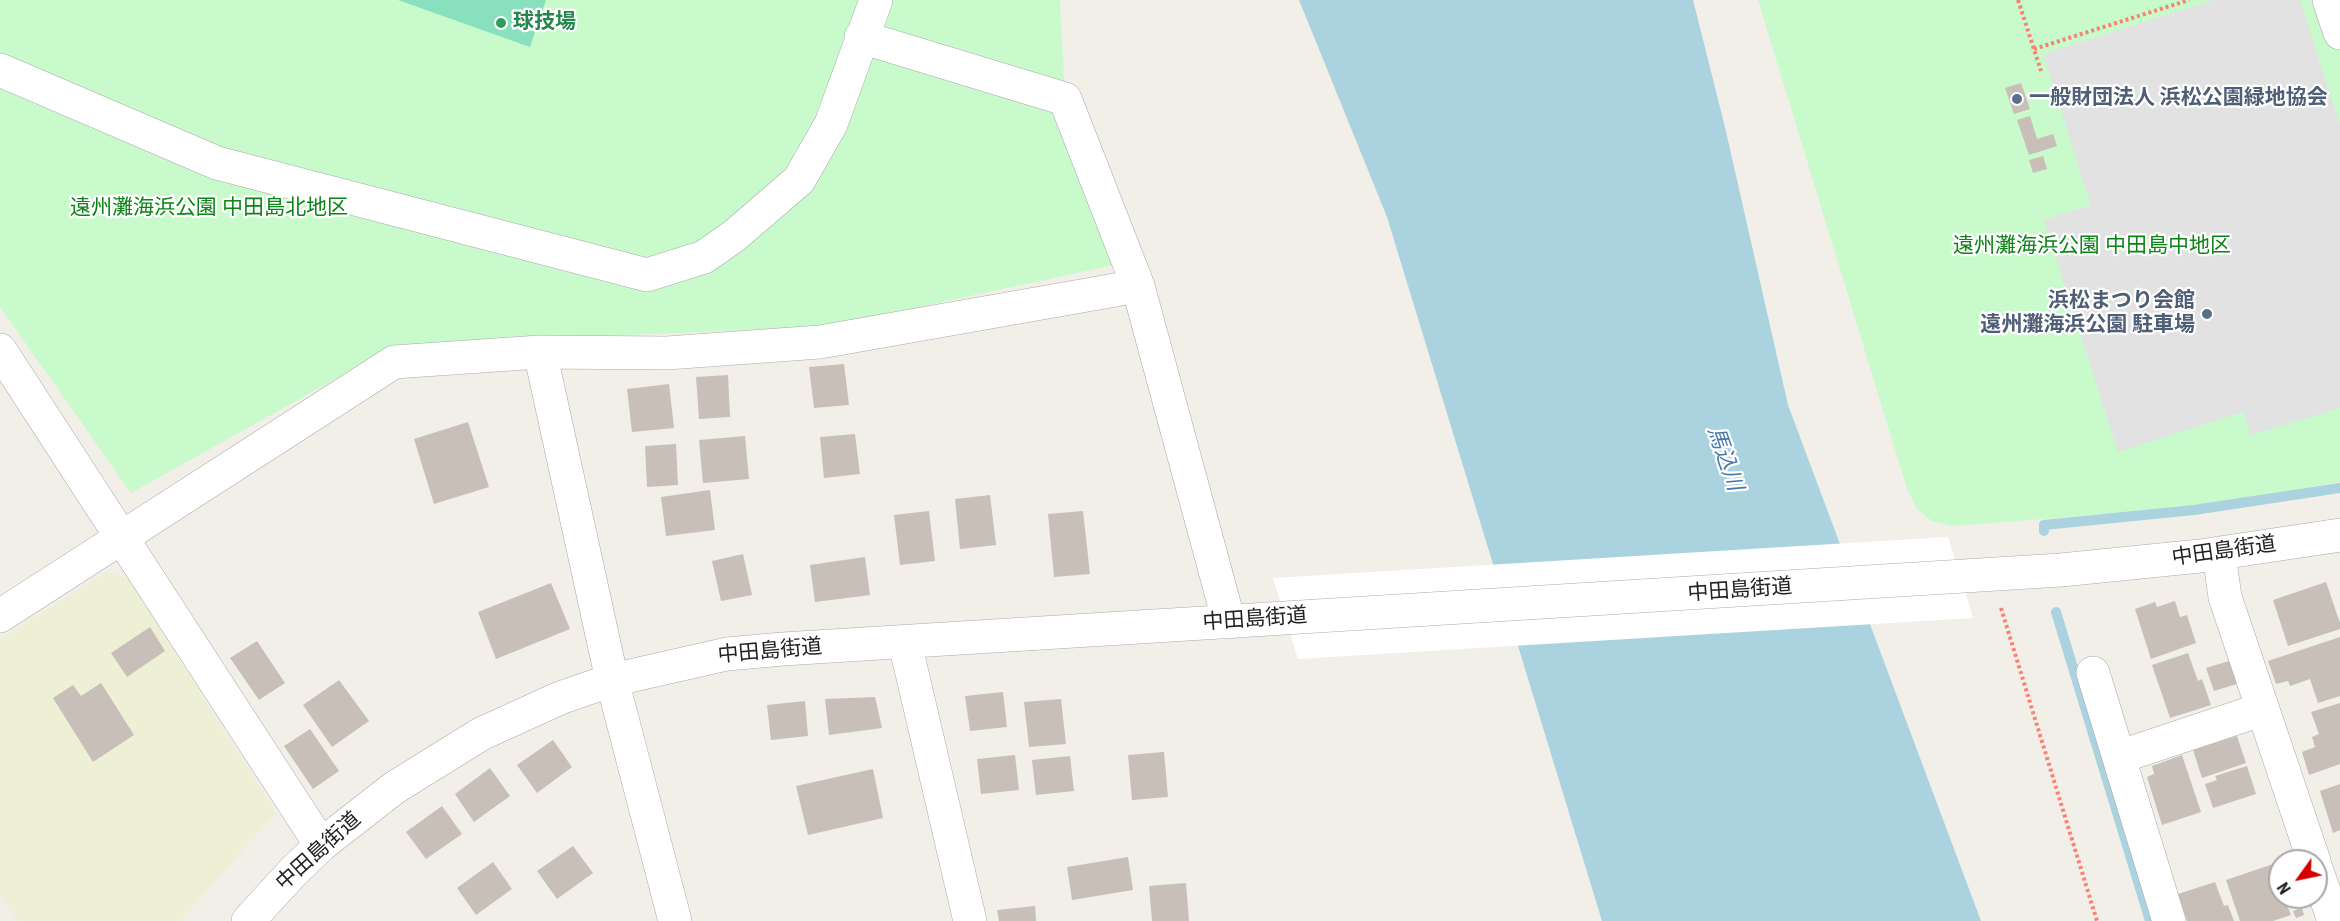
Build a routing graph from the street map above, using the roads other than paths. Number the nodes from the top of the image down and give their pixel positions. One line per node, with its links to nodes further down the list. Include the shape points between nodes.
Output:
1 (876, 0): 2 (street)
2 (861, 37): 3 (street, via 831,124 799,180 704,257 647,275 217,163); 4 (street, via 1065,99)
3 (0, 70)
4 (1138, 286): 6 (street, via 820,342 667,353); 11 (street)
5 (0, 350): 8 (street)
6 (540, 352): 8 (street, via 394,362); 14 (street)
7 (2340, 535): 9 (street, 中田島街道)
8 (124, 537): 10 (street); 17 (street)
9 (2219, 554): 11 (street, 中田島街道, via 1960,577); 15 (street, via 2225,597)
10 (0, 616)
11 (1229, 622): 12 (street, 中田島街道)
12 (905, 643): 14 (street, 中田島街道, via 727,654); 22 (street)
13 (2093, 673): 16 (street)
14 (612, 680): 17 (street, 中田島街道, via 481,734 394,788); 21 (street)
15 (2263, 709): 16 (street); 18 (street)
16 (2119, 757): 23 (street)
17 (321, 845): 20 (street, 中田島街道)
18 (2310, 849)
19 (2328, 903): 24 (street)
20 (249, 921)
21 (675, 921)
22 (970, 921)
23 (2169, 921)
24 (2334, 921)

